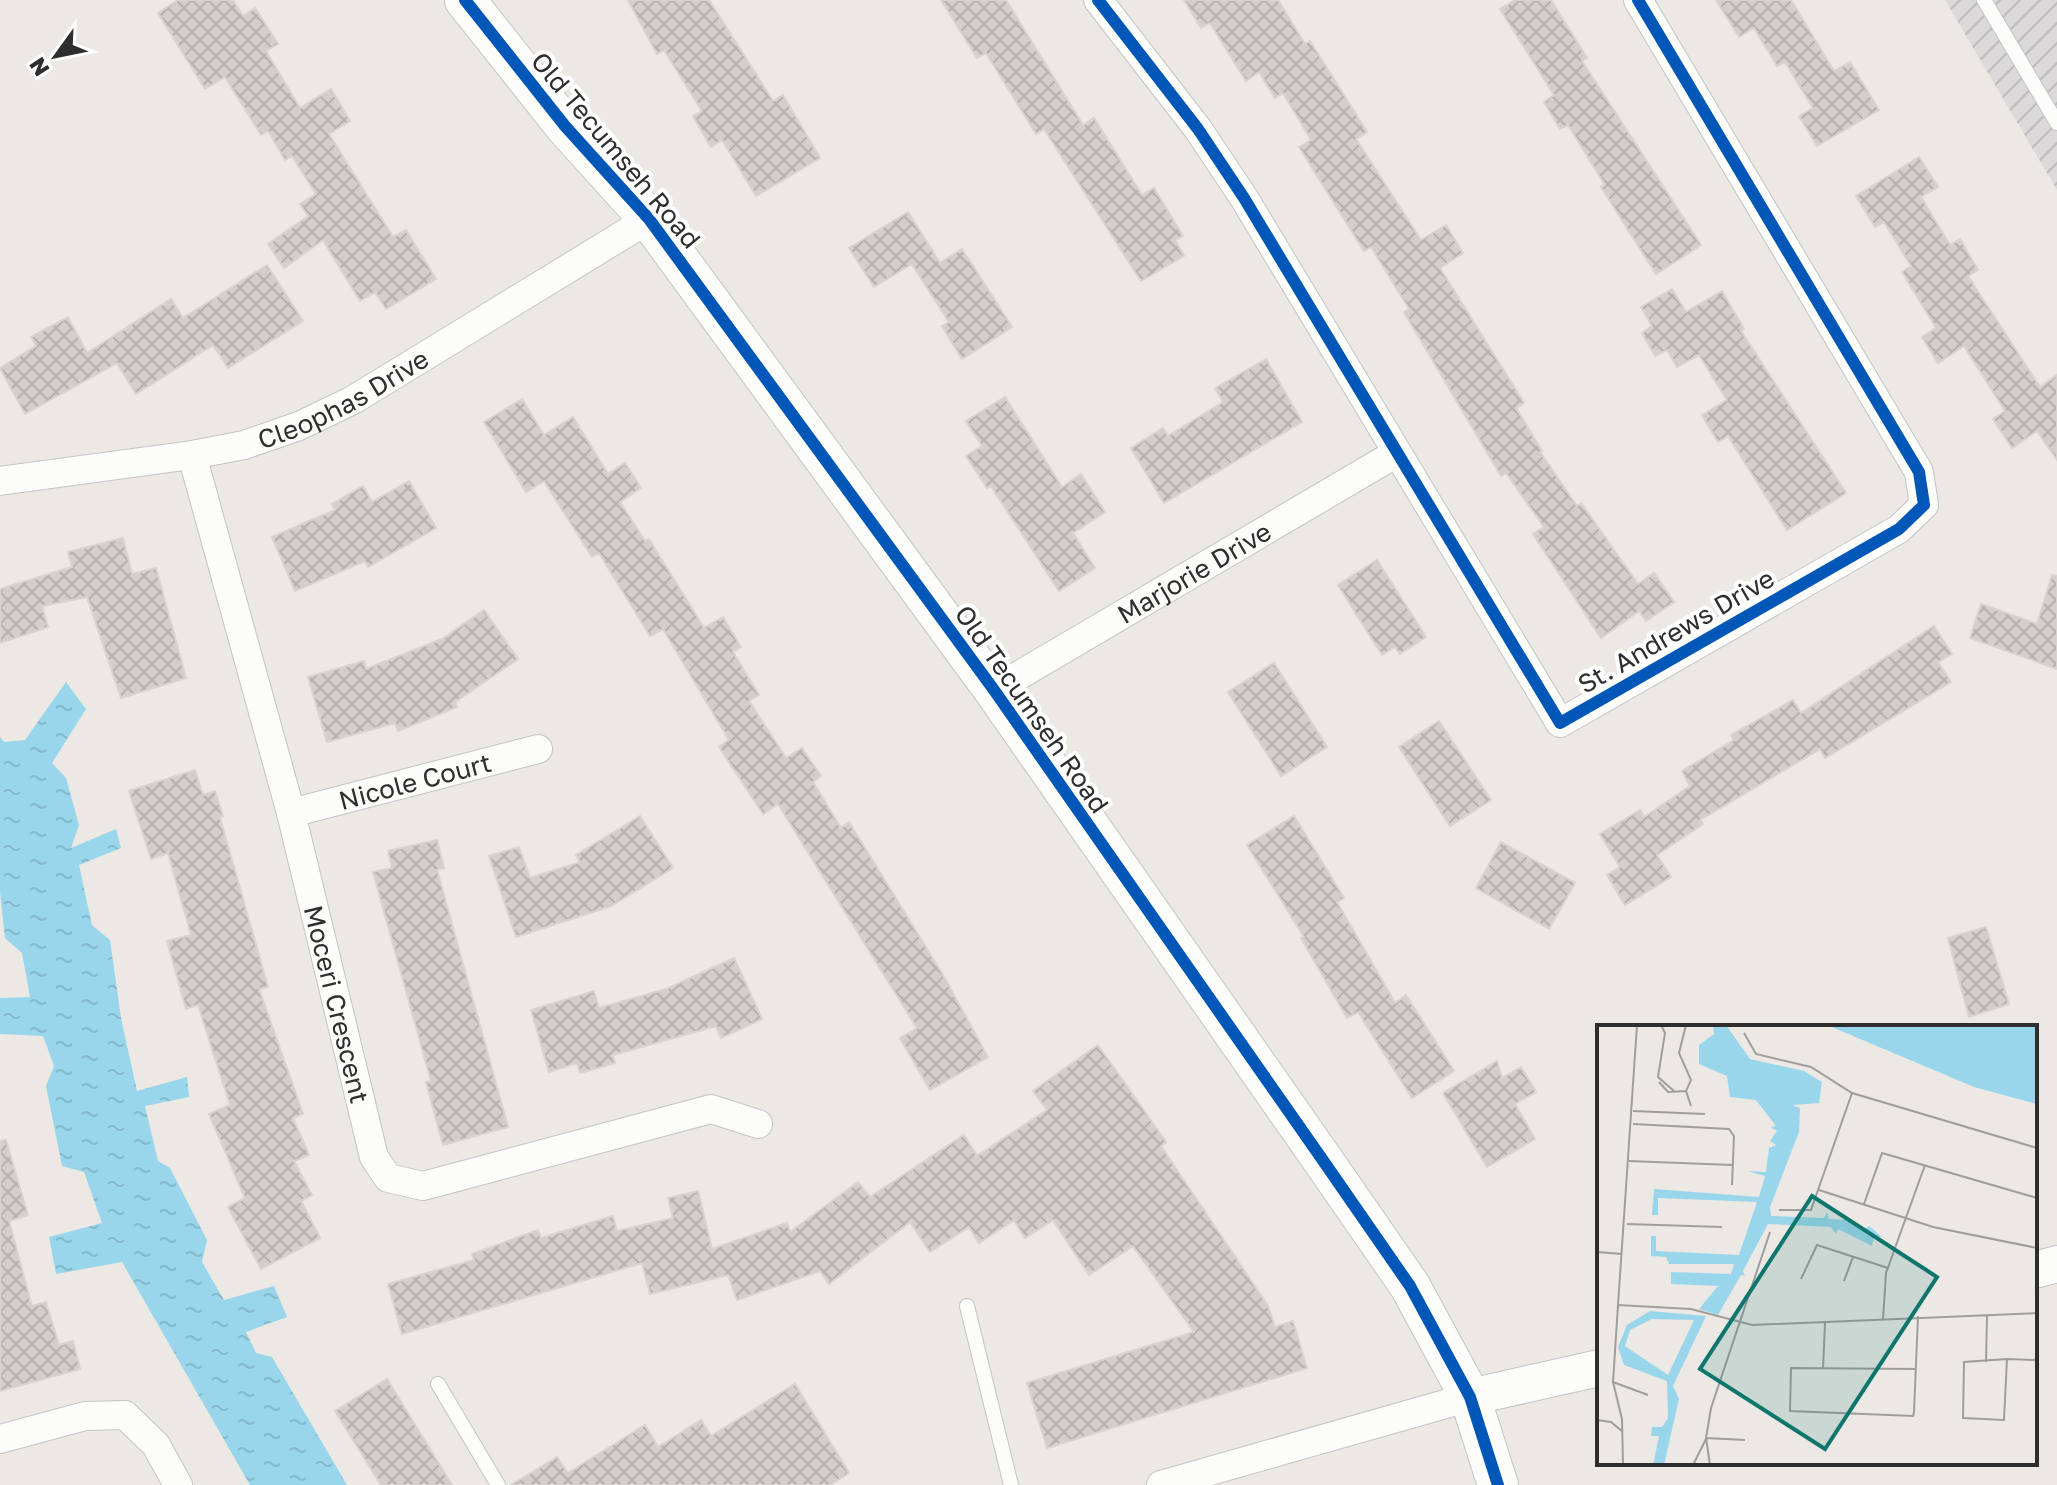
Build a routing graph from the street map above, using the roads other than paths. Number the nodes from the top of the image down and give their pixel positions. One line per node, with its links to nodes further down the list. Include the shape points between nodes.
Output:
1 (465, 0): 6 (main road, Old Tecumseh Road, via 565,126)
2 (1098, 0): 7 (street, St. Andrews Drive, via 1244,198)
3 (1638, 0): 7 (street, St. Andrews Drive, via 1919,472 1924,505 1899,529 1560,723)
4 (1984, 0): 5 (lane)
5 (2057, 123)
6 (649, 219): 8 (street, Cleophas Drive, via 353,400 244,445); 10 (main road, Old Tecumseh Road)
7 (1395, 454): 10 (street, Marjorie Drive)
8 (192, 455): 9 (street, Cleophas Drive); 12 (street, Moceri Crescent)
9 (0, 481)
10 (994, 690): 19 (main road, Old Tecumseh Road, via 1410,1286)
11 (538, 749): 12 (street, Nicole Court)
12 (291, 813): 13 (street, Moceri Crescent, via 374,1157 388,1178 423,1186 711,1109)
13 (758, 1124)
14 (2057, 1264): 15 (street)
15 (2037, 1269)
16 (967, 1306): 23 (lane)
17 (1597, 1368): 19 (street)
18 (438, 1384): 22 (lane)
19 (1470, 1397): 24 (street); 25 (main road, Old Tecumseh Road)
20 (0, 1439): 21 (street, via 85,1416 125,1415 156,1445)
21 (178, 1485)
22 (498, 1485)
23 (1011, 1485)
24 (1161, 1485)
25 (1498, 1485)

